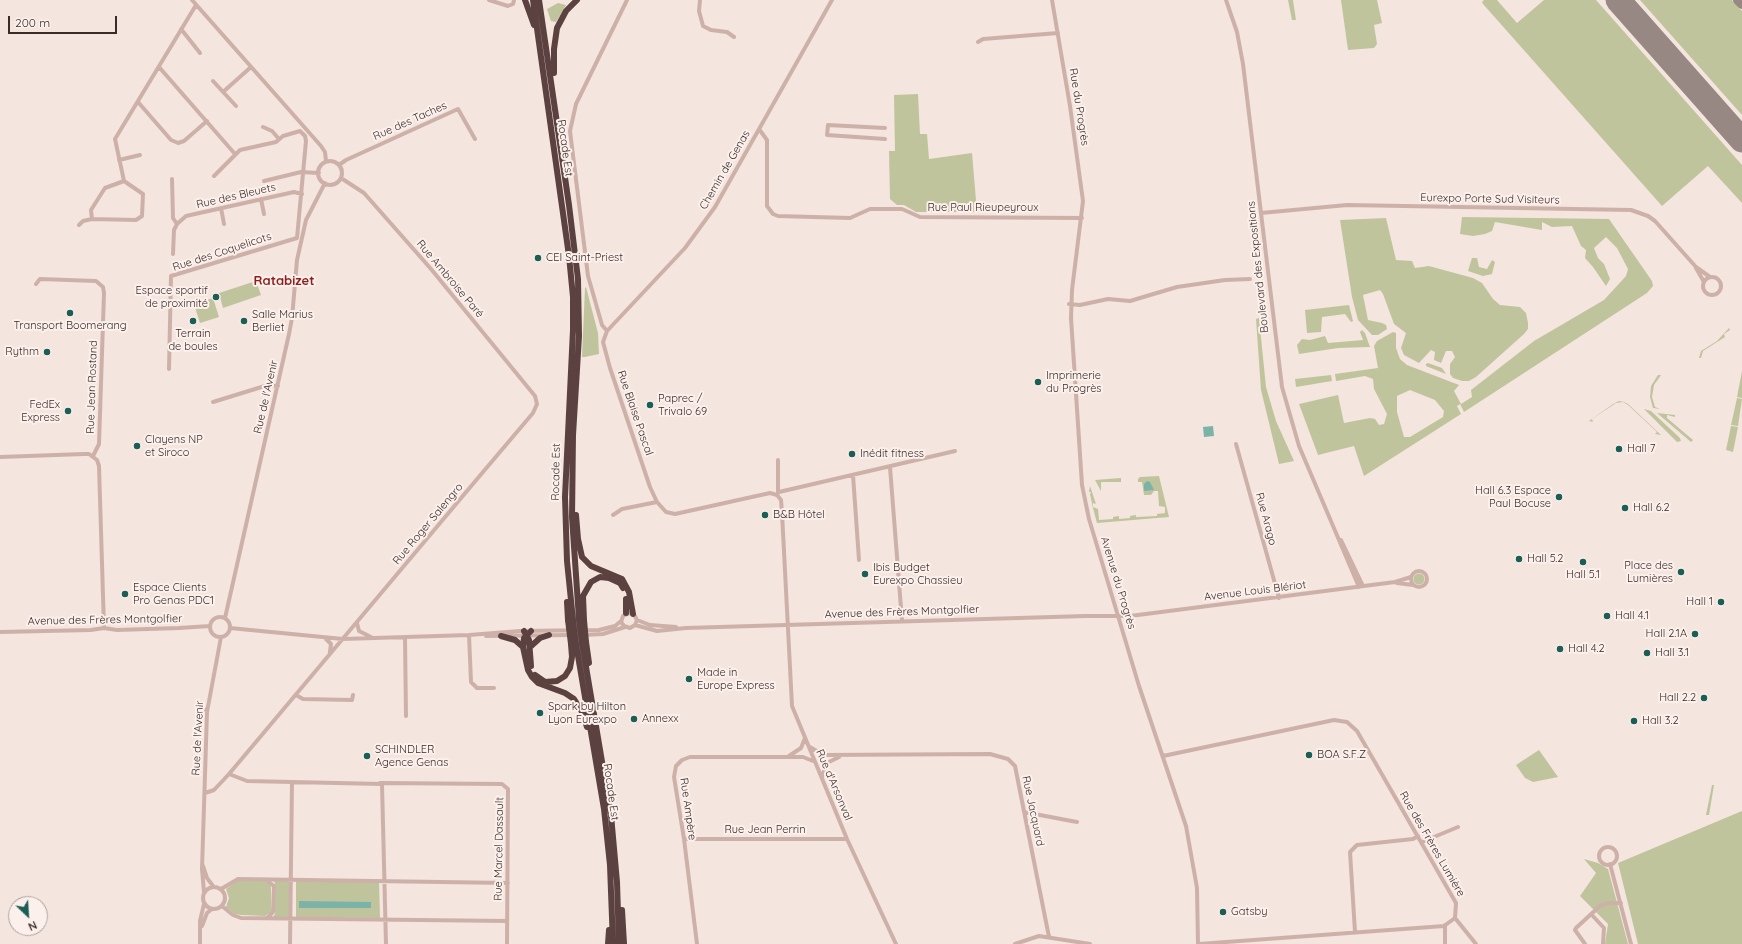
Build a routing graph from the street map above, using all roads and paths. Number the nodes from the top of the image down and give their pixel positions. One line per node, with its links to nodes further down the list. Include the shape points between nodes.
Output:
1 (192, 0): 13 (street)
2 (489, 0): 3 (street, via 508,6 513,4)
3 (514, 0)
4 (525, 0): 19 (highway)
5 (533, 0): 19 (highway, Rocade Est)
6 (539, 0): 25 (highway, Rocade Est)
7 (577, 0): 25 (highway, via 560,21 555,37)
8 (627, 0): 64 (street, via 576,104 570,131 588,276 602,325)
9 (700, 0): 16 (street, via 699,10 703,26 710,30 727,32)
10 (832, 0): 30 (street, Chemin de Genas)
11 (1052, 0): 15 (street, Rue du Progrès)
12 (1226, 0): 50 (street, Boulevard des Expositions, via 1237,32 1243,64)
13 (196, 5): 14 (street); 21 (street)
14 (181, 29): 18 (street); 20 (street)
15 (1058, 33): 17 (street, via 983,38); 52 (street, Rue du Progrès, via 1082,181)
16 (734, 37)
17 (978, 42)
18 (200, 53)
19 (543, 62): 90 (highway, Rocade Est, via 570,256 573,297 565,497 567,561)
20 (159, 66): 24 (street); 27 (street)
21 (251, 67): 23 (street); 37 (street, via 321,146)
22 (213, 81): 23 (street)
23 (223, 92): 26 (street)
24 (138, 102): 27 (street, via 171,140 178,143 184,141); 36 (street, via 115,139)
25 (555, 102): 75 (highway, Rocade Est, via 579,301)
26 (236, 106)
27 (207, 121): 34 (street)
28 (264, 127): 31 (street)
29 (886, 128): 33 (street, via 828,125 827,135)
30 (759, 129): 52 (street, Rue Paul Rieupeyroux, via 767,140 767,206 778,216 850,218 870,209 902,209 920,217); 64 (street, Chemin de Genas, via 715,207 695,236)
31 (279, 139): 34 (street); 39 (street, via 300,131 305,136)
32 (475, 139): 38 (street, Rue des Taches, via 458,109)
33 (885, 139)
34 (235, 154): 41 (street)
35 (140, 155): 36 (street)
36 (119, 160): 44 (street)
37 (326, 161): 38 (street, via 332,160); 40 (street, via 320,167)
38 (339, 165): 42 (street, via 342,170)
39 (304, 172): 40 (street); 45 (street); 47 (street)
40 (319, 173): 46 (street, via 320,179)
41 (214, 176)
42 (341, 178): 46 (street, via 333,185); 67 (street, Rue Ambroise Paré, via 364,193 374,204 452,293)
43 (172, 179): 54 (street, via 173,218)
44 (124, 181): 53 (street, via 105,188 91,210); 53 (street, via 143,194 142,216 136,220)
45 (264, 181)
46 (325, 183): 66 (street, Rue de l'Avenir, via 306,220 297,260 292,318)
47 (302, 194): 48 (street, Rue des Bleuets, via 294,192); 65 (street, Rue des Coquelicots, via 297,238 171,276)
48 (261, 199): 49 (street, Rue des Bleuets); 51 (street)
49 (221, 208): 54 (street, Rue des Bleuets, via 186,216); 55 (street)
50 (1261, 213): 58 (street, Eurexpo Porte Sud Visiteurs, via 1347,205 1631,210 1648,216 1655,222); 84 (street, Boulevard des Expositions, via 1283,394 1298,442)
51 (264, 214)
52 (1082, 218): 63 (street, Avenue du Progrès)
53 (92, 219): 56 (street)
54 (177, 224): 57 (street, via 174,230)
55 (224, 224)
56 (79, 225)
57 (173, 254)
58 (1696, 267): 59 (street, Eurexpo Porte Sud Visiteurs); 61 (street, Eurexpo Porte Sud Visiteurs)
59 (1710, 277): 61 (street); 61 (street, Eurexpo Porte Sud Visiteurs, via 1720,282 1718,293 1706,293 1703,288)
60 (1250, 279): 63 (street, via 1177,286 1130,302 1108,299 1080,305)
61 (1704, 282)
62 (36, 284): 71 (street, Rue Jean Rostand, via 40,279 96,281 103,287 99,444)
63 (1070, 304): 88 (street, Avenue du Progrès, via 1082,485 1089,519)
64 (607, 331): 78 (street, Rue Blaise Pascal, via 603,337 604,349)
65 (169, 369)
66 (278, 386): 68 (street, via 268,385); 89 (street, Rue de l'Avenir)
67 (537, 400): 94 (street, Rue Roger Salengro, via 532,413)
68 (213, 402)
69 (1236, 444): 85 (street, Rue Arago)
70 (955, 451): 74 (street)
71 (93, 456): 72 (street, via 84,454); 99 (street, via 99,466)
72 (0, 457)
73 (778, 460): 77 (street, Rue d'Arsonval)
74 (890, 467): 76 (street); 93 (street)
75 (572, 472): 87 (highway, via 575,477 576,518 582,556 591,566 622,579 629,592); 90 (highway, Rocade Est)
76 (853, 475): 77 (street); 80 (street)
77 (778, 493): 78 (street, via 675,514 666,512); 96 (street, Rue d'Arsonval, via 781,500)
78 (657, 502): 79 (street, via 622,509)
79 (613, 515)
80 (859, 560)
81 (1412, 577): 82 (street, Avenue Louis Blériot); 83 (street); 83 (street, via 1418,571 1427,577 1423,586 1418,588)
82 (1395, 582): 83 (street, Avenue Louis Blériot); 84 (street, Avenue Louis Blériot)
83 (1413, 585)
84 (1361, 587): 85 (street, Avenue Louis Blériot)
85 (1279, 598): 88 (street, Avenue Louis Blériot)
86 (626, 614): 87 (street); 90 (highway, via 627,602 623,586 615,580 600,577 590,582 584,591); 92 (street)
87 (633, 614): 91 (street)
88 (1118, 616): 93 (street, Avenue des Frères Montgolfier); 127 (street, Avenue du Progrès)
89 (225, 618): 97 (street, via 217,617 212,620); 100 (street)
90 (576, 620): 112 (highway, Rocade Est, bridge); 112 (highway, bridge)
91 (637, 620): 95 (street); 101 (street, Avenue des Frères Montgolfier, via 650,625)
92 (621, 621): 98 (street); 103 (street, Avenue des Frères Montgolfier, via 615,626 599,630)
93 (902, 621): 96 (street, Avenue des Frères Montgolfier)
94 (357, 623): 110 (street, Rue Roger Salengro); 111 (street, via 364,635)
95 (635, 625): 98 (street, Avenue des Frères Montgolfier); 101 (street, Avenue des Frères Montgolfier, via 657,631)
96 (789, 625): 101 (street, Avenue des Frères Montgolfier); 122 (street, Rue d'Arsonval, via 790,694)
97 (210, 626): 99 (street, Avenue des Frères Montgolfier, via 125,630); 107 (street, via 213,634)
98 (625, 627): 105 (street, Avenue des Frères Montgolfier, via 603,634)
99 (104, 628): 102 (street, Avenue des Frères Montgolfier)
100 (230, 628): 107 (street, via 228,633); 108 (street, Avenue des Frères Montgolfier)
101 (686, 628)
102 (0, 632)
103 (527, 633): 104 (street, Avenue des Frères Montgolfier); 105 (street, Avenue des Frères Montgolfier); 106 (street, Avenue des Frères Montgolfier); 113 (highway); 114 (highway)
104 (469, 635): 106 (street, Avenue des Frères Montgolfier); 109 (street, Avenue des Frères Montgolfier); 116 (street, via 471,682 477,688)
105 (549, 635): 114 (highway, via 540,638)
106 (501, 636): 113 (highway, via 515,640)
107 (221, 637): 120 (street, Rue de l'Avenir)
108 (324, 638): 110 (street, Avenue des Frères Montgolfier); 115 (street, via 331,644)
109 (405, 638): 111 (street, Avenue des Frères Montgolfier); 121 (street)
110 (343, 639): 111 (street, Avenue des Frères Montgolfier); 115 (street, Rue Roger Salengro)
111 (375, 639)
112 (579, 643): 114 (highway, via 565,676 556,681 545,682 537,678 531,668); 123 (highway, Rocade Est); 146 (highway, Rocade Est, via 599,721 597,727 609,802)
113 (523, 647): 123 (highway, via 532,677 538,683 574,699)
114 (530, 647)
115 (328, 656): 117 (street, Rue Roger Salengro)
116 (494, 688)
117 (296, 695): 118 (street, via 303,700 352,700); 129 (street, Rue Roger Salengro)
118 (352, 695)
119 (200, 708): 120 (street)
120 (207, 710): 133 (street, Rue de l'Avenir)
121 (406, 716)
122 (805, 738): 124 (street, Rue d'Arsonval); 125 (street, via 801,748)
123 (593, 739): 151 (highway, Rocade Est, via 604,809)
124 (807, 744): 126 (street, Rue Jacquard, via 820,754); 128 (street, Rue d'Arsonval)
125 (787, 756): 128 (street, Rue Ampère, via 807,758); 138 (street, Rue Ampère, via 690,757 682,760 676,766 674,777)
126 (843, 756): 130 (street, Rue Jacquard, via 828,762); 134 (street, Rue Jacquard, via 1000,756 1015,766)
127 (1163, 756): 137 (street, Rue des Frères Lumière, via 1340,720 1357,731); 179 (street, Avenue du Progrès, via 1181,808 1192,854 1197,894)
128 (816, 765): 130 (street, Rue d'Arsonval)
129 (229, 774): 131 (street, Rue Marcel Dassault, via 247,781); 133 (street, Rue Roger Salengro, via 214,790)
130 (822, 778): 139 (street, Rue d'Arsonval)
131 (292, 782): 132 (street, Rue Marcel Dassault); 144 (street)
132 (379, 783): 145 (street, via 383,787); 147 (street, Rue Marcel Dassault, via 506,786 509,792)
133 (205, 793): 141 (street)
134 (1024, 812): 135 (street); 165 (street, Rue Jacquard)
135 (1077, 822)
136 (1458, 827): 140 (street)
137 (1418, 836): 140 (street, Rue des Frères Lumière); 164 (street, via 1413,839 1357,845 1350,852)
138 (684, 839): 139 (street, Rue Jean Perrin); 175 (street, Rue Ampère)
139 (846, 839): 176 (street, Rue d'Arsonval)
140 (1422, 842): 159 (street, Rue des Frères Lumière, via 1454,898)
141 (202, 864): 148 (street, via 207,878); 150 (street)
142 (1610, 864): 142 (street, via 1616,854 1612,848 1606,847 1600,852 1600,857 1603,863); 152 (street)
143 (264, 879): 144 (street); 149 (street, via 238,879); 157 (street, via 272,882 274,886 273,912)
144 (291, 879): 145 (street); 158 (street)
145 (384, 881): 147 (street); 160 (street)
146 (617, 882): 173 (highway, Rocade Est); 174 (highway, via 620,889)
147 (508, 883): 161 (street, Rue Marcel Dassault)
148 (214, 886): 149 (street); 150 (street)
149 (221, 889): 154 (street, via 226,898)
150 (204, 892): 153 (street)
151 (612, 899): 171 (highway, via 609,904); 172 (highway, Rocade Est)
152 (1621, 903): 156 (street, via 1605,903); 184 (street)
153 (204, 904): 155 (street); 163 (street)
154 (222, 906): 155 (street); 157 (street, via 236,916)
155 (212, 909): 163 (street, via 207,913)
156 (1591, 914): 182 (street, via 1575,930); 183 (street, via 1604,928)
157 (267, 918): 158 (street)
158 (291, 918): 160 (street); 168 (street)
159 (1456, 918): 162 (street); 181 (street)
160 (386, 921): 161 (street); 169 (street)
161 (507, 921): 170 (street, Rue Marcel Dassault)
162 (1445, 925): 164 (street); 180 (street)
163 (201, 928): 167 (street)
164 (1355, 932): 179 (street)
165 (1049, 937): 166 (street, via 1039,936); 178 (street)
166 (1020, 943): 177 (street)
167 (200, 944)
168 (290, 944)
169 (386, 944)
170 (507, 944)
171 (608, 944)
172 (613, 944)
173 (619, 944)
174 (624, 944)
175 (697, 944)
176 (896, 944)
177 (1015, 944)
178 (1090, 944)
179 (1198, 944)
180 (1445, 944)
181 (1476, 944)
182 (1585, 944)
183 (1603, 944)
184 (1631, 944)

